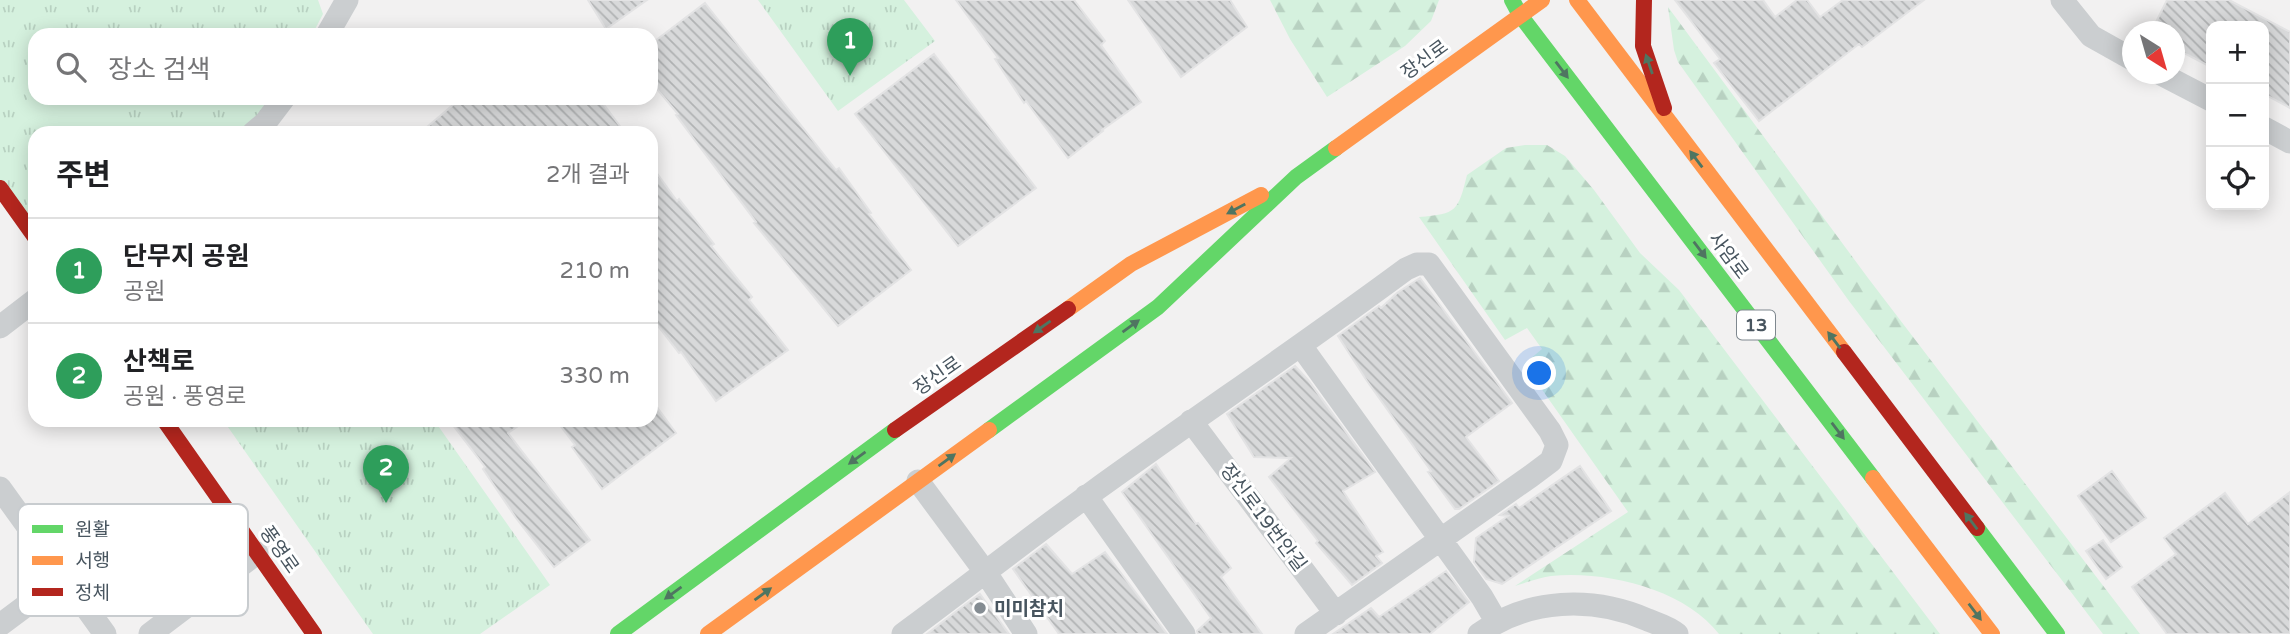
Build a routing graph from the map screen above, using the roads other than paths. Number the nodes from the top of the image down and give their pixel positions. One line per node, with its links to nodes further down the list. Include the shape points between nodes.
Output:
1 (347, 0): 8 (street)
2 (1512, 0): 7 (main road, 사암로 / 13)
3 (1542, 0): 7 (main road, 장신로)
4 (1577, 0): 14 (main road, 사암로 / 13)
5 (1644, 0): 14 (main road, one-way to 5, via 1643,46)
6 (2062, 0): 9 (street, via 2091,36)
7 (1520, 15): 17 (main road, 장신로); 51 (main road, 사암로 / 13, one-way to 51)
8 (331, 28)
9 (2122, 52)
10 (2180, 84): 11 (street)
11 (2206, 97)
12 (279, 105): 13 (street)
13 (261, 126)
14 (1671, 126): 52 (main road, 사암로 / 13, one-way to 14)
15 (2269, 131): 16 (street)
16 (2290, 142)
17 (1296, 177): 25 (main road, 장신로, one-way to 17, via 1158,307); 44 (main road, 장신로, one-way to 44, via 1131,264)
18 (0, 188): 19 (main road)
19 (28, 227)
20 (28, 305): 21 (street)
21 (0, 327)
22 (1301, 346): 23 (street); 30 (street); 30 (street, via 1406,269 1429,264 1550,431 1557,445 1551,461)
23 (1191, 421): 27 (street); 36 (street, 장신로19번안길)
24 (169, 427): 28 (main road, 풍영로)
25 (918, 481): 34 (street); 45 (main road, 장신로, one-way to 25)
26 (0, 488): 29 (street)
27 (1086, 496): 34 (street); 48 (street)
28 (223, 504)
29 (18, 514)
30 (1440, 539): 36 (street); 40 (street, via 1482,597)
31 (248, 540): 32 (main road, 풍영로)
32 (257, 553): 33 (street); 43 (main road, 풍영로)
33 (248, 560)
34 (986, 573): 46 (street); 47 (street)
35 (18, 612): 39 (street)
36 (1336, 614): 49 (street)
37 (92, 616): 41 (street)
38 (174, 616): 42 (street)
39 (0, 625)
40 (1488, 628): 50 (street, via 1523,610 1555,604 1601,606 1636,615)
41 (105, 634)
42 (150, 634)
43 (314, 634)
44 (618, 634)
45 (708, 634)
46 (903, 634)
47 (1026, 634)
48 (1184, 634)
49 (1306, 634)
50 (1677, 634)
51 (1992, 634)
52 (2057, 634)

